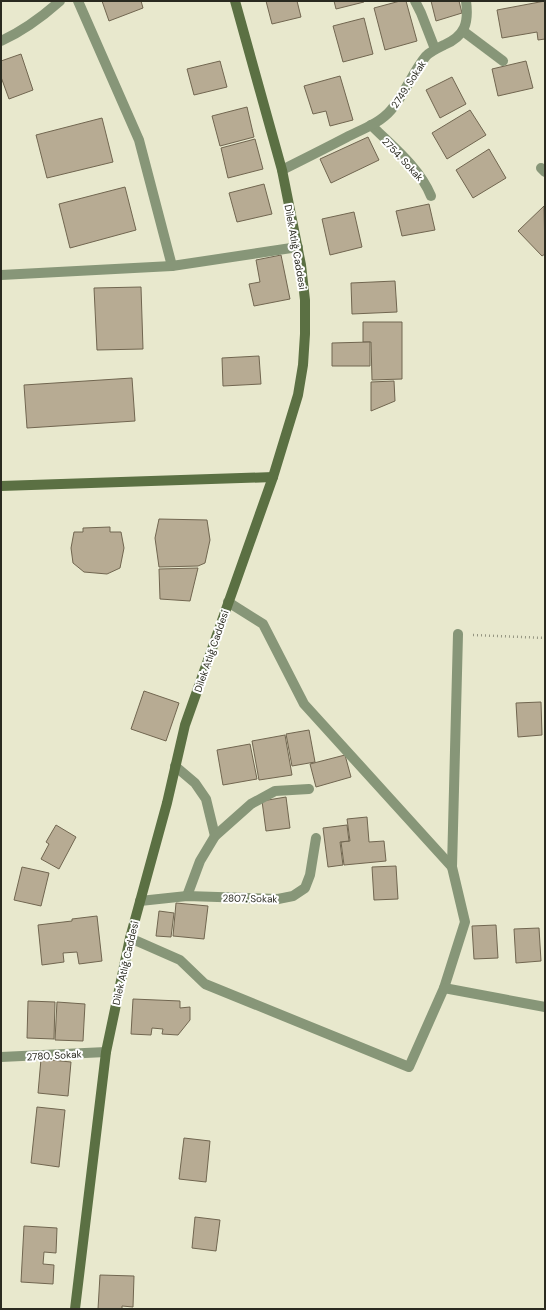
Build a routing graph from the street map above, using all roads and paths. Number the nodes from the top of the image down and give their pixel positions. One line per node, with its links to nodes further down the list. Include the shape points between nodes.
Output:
1 (60, 1): 7 (street, via 39,19)
2 (78, 1): 14 (street, via 139,140)
3 (235, 1): 11 (main road, Dilek Atlığ Caddesi)
4 (415, 1): 8 (street)
5 (466, 1): 6 (street, via 467,18)
6 (463, 31): 8 (street, 2749. Sokak, via 456,39); 9 (street)
7 (1, 41)
8 (435, 50): 10 (street, 2749. Sokak, via 427,55 391,110 383,119)
9 (503, 61)
10 (370, 125): 11 (street, 2749. Sokak); 12 (street, 2754. Sokak, via 417,172 426,183)
11 (282, 170): 13 (main road, Dilek Atlığ Caddesi)
12 (431, 196)
13 (298, 247): 14 (street); 16 (main road, Dilek Atlığ Caddesi, via 305,300 303,365 298,395)
14 (172, 266): 15 (street)
15 (1, 275)
16 (273, 477): 17 (main road); 18 (main road, Dilek Atlığ Caddesi)
17 (1, 486)
18 (228, 602): 21 (main road, Dilek Atlığ Caddesi, via 185,725); 25 (street, via 263,624 304,704)
19 (458, 634): 20 (path); 25 (street)
20 (545, 638)
21 (175, 766): 23 (street, via 195,783 206,799); 27 (main road, Dilek Atlığ Caddesi)
22 (308, 789): 23 (street, via 275,791 251,804)
23 (215, 836): 26 (street, via 200,861)
24 (316, 838): 26 (street, 2807. Sokak, via 310,875 305,888 293,896 278,900)
25 (452, 867): 29 (street, via 465,922)
26 (187, 896): 27 (street, 2807. Sokak)
27 (140, 901): 28 (main road, Dilek Atlığ Caddesi)
28 (130, 938): 29 (street, via 180,960 205,984 409,1067); 31 (main road, Dilek Atlığ Caddesi)
29 (444, 988): 30 (street)
30 (545, 1007)
31 (106, 1052): 32 (street, 2780. Sokak); 33 (main road, Dilek Atlığ Caddesi)
32 (1, 1057)
33 (75, 1309)

